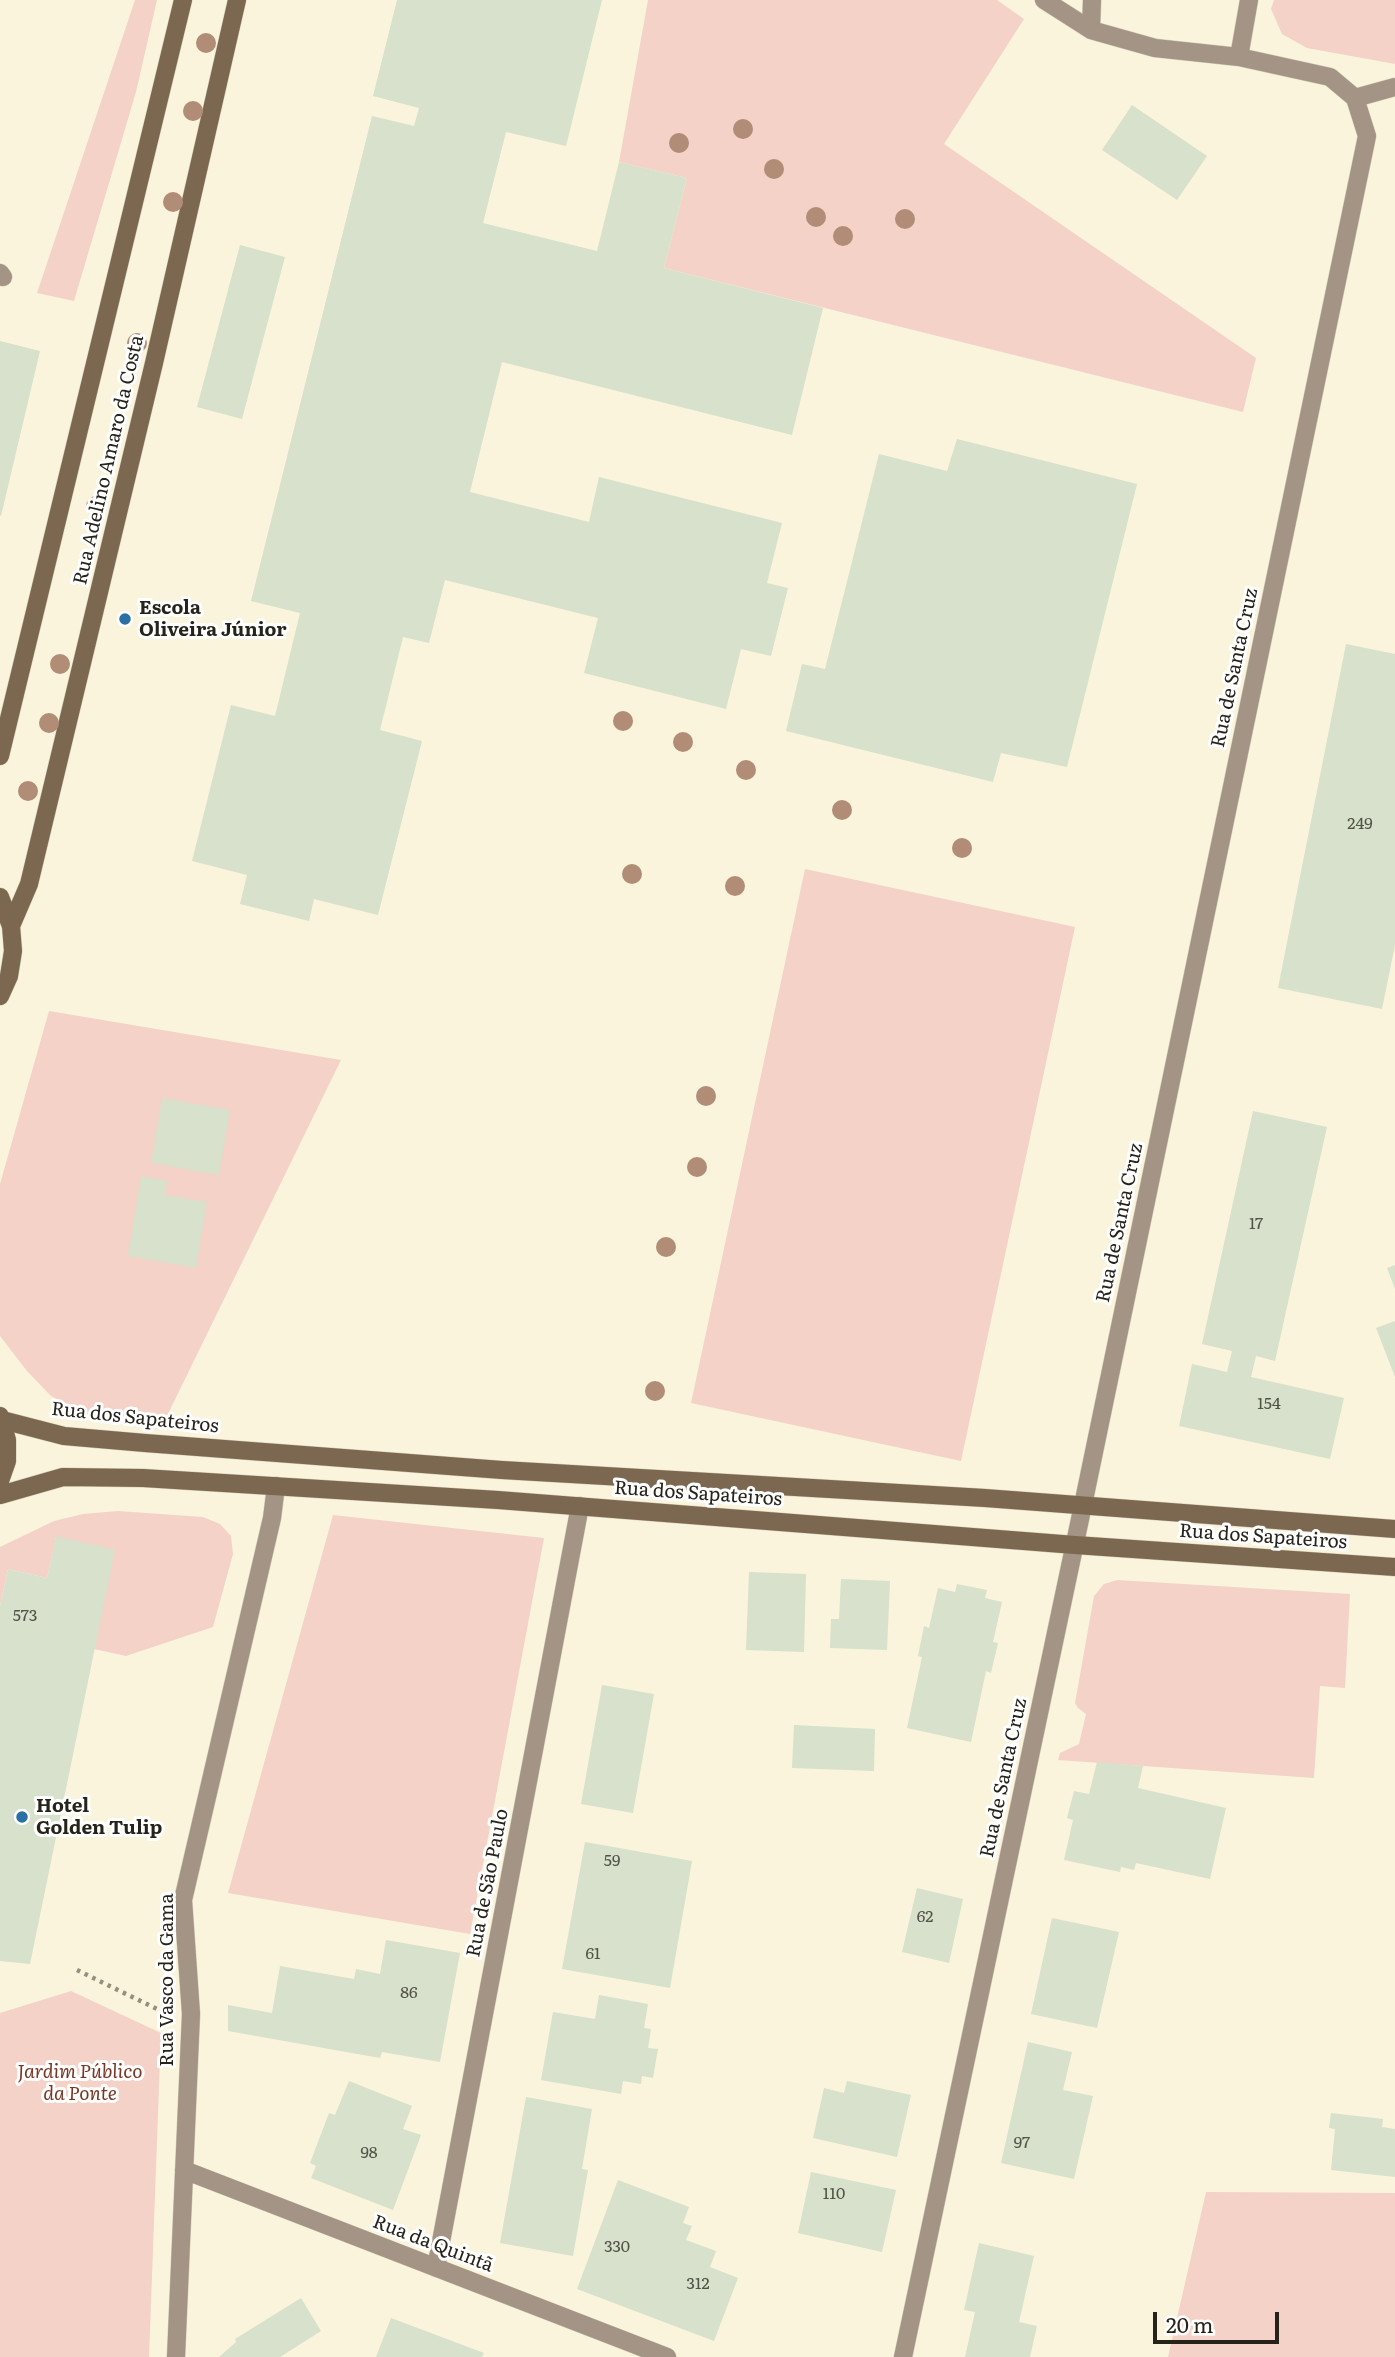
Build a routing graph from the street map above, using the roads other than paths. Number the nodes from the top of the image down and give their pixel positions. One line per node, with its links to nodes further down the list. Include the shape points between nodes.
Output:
1 (183, 0): 10 (street, Rua Adelino Amaro da Costa)
2 (237, 0): 12 (street, Rua Adelino Amaro da Costa, via 29,884)
3 (1044, 0): 6 (street)
4 (1092, 0): 6 (street)
5 (1249, 0): 7 (street)
6 (1091, 30): 7 (street, via 1155,48)
7 (1239, 57): 9 (street, via 1330,77)
8 (1395, 87): 9 (street)
9 (1355, 98): 18 (street, Rua de Santa Cruz, via 1367,135)
10 (0, 756)
11 (0, 897): 12 (street, Rua Adelino Amaro da Costa)
12 (11, 926): 13 (street, Rua Adelino Amaro da Costa, via 13,951)
13 (0, 996)
14 (1, 1418): 15 (street, via 7,1440); 18 (street, Rua dos Sapateiros, via 64,1436 145,1443)
15 (0, 1481)
16 (276, 1486): 17 (street, Rua dos Sapateiros, via 63,1477); 19 (street, Rua dos Sapateiros); 23 (street, Rua Vasco da Gama, via 183,1900 191,2014)
17 (0, 1495)
18 (1083, 1505): 20 (street, Rua dos Sapateiros); 21 (street, Rua de Santa Cruz)
19 (580, 1506): 21 (street, Rua dos Sapateiros); 24 (street, Rua de São Paulo)
20 (1395, 1529)
21 (1075, 1545): 22 (street, Rua dos Sapateiros); 27 (street, Rua de Santa Cruz)
22 (1395, 1567)
23 (184, 2170): 24 (street, Rua da Quintã); 25 (street, Rua Vasco da Gama)
24 (436, 2268): 26 (street, Rua da Quintã)
25 (176, 2357)
26 (667, 2357)
27 (903, 2357)

